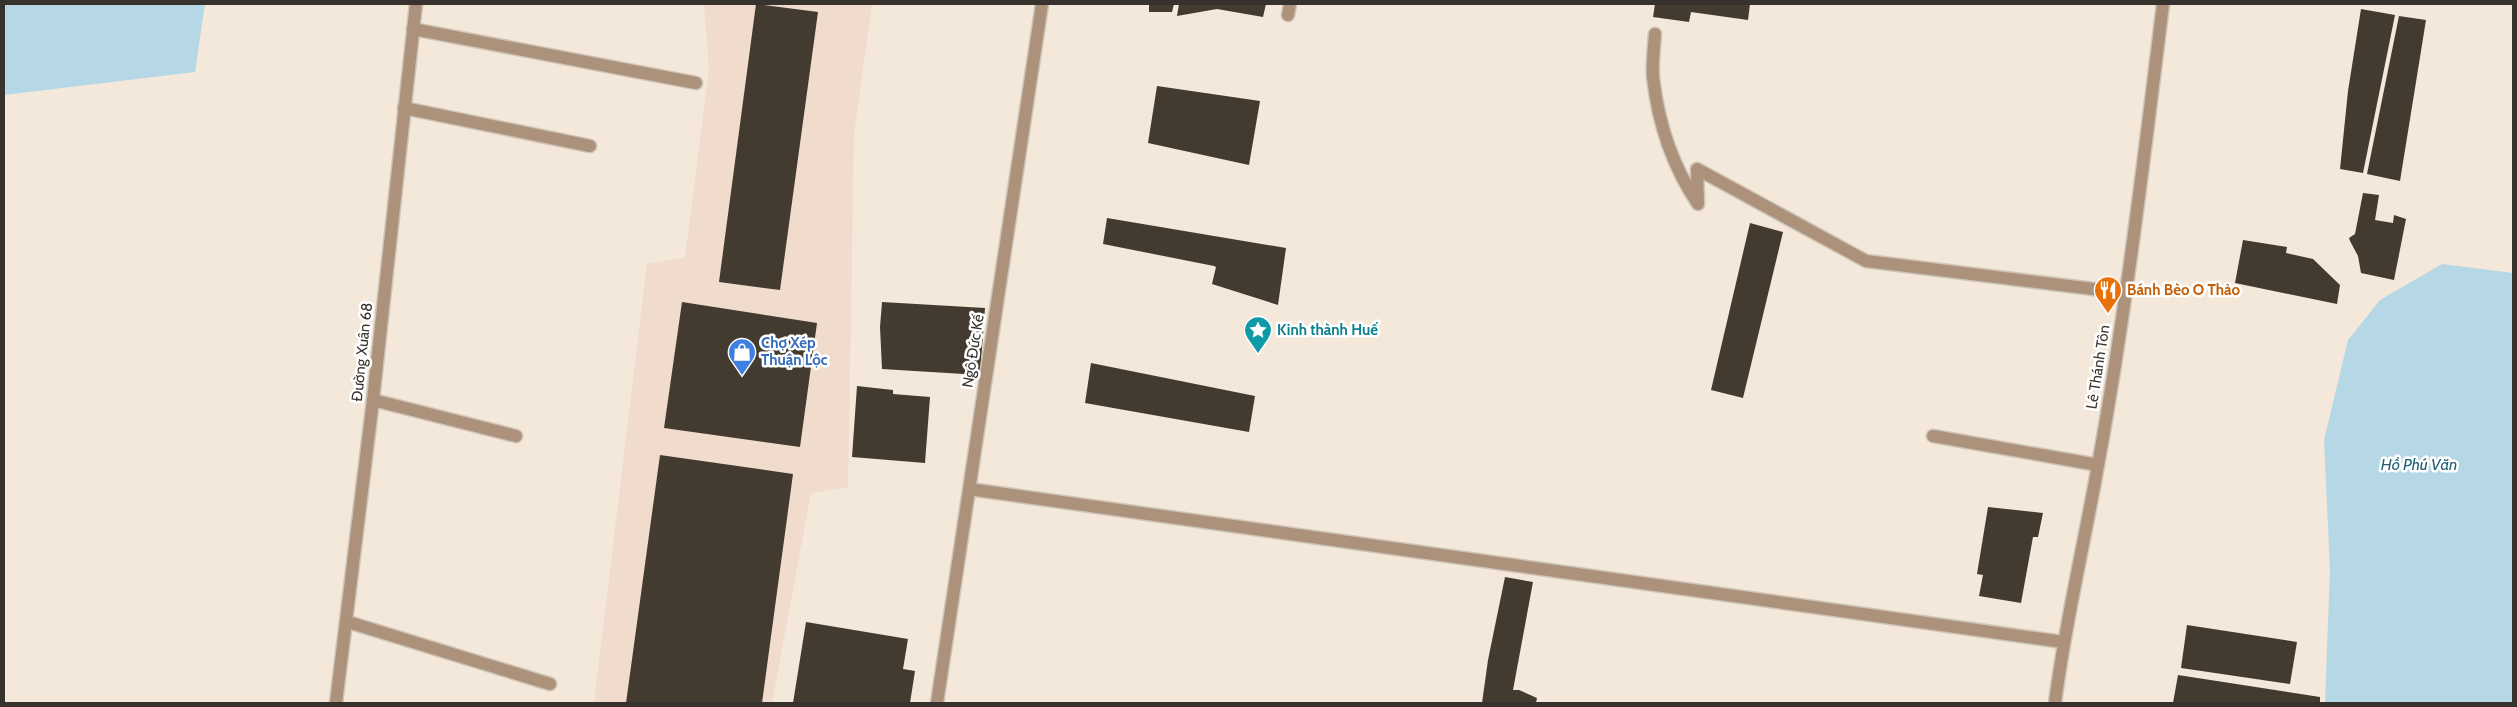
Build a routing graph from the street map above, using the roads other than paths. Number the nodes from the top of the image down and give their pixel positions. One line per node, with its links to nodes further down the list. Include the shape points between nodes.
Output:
1 (416, 4): 4 (street, Đường Xuân 68)
2 (1042, 4): 14 (street, Ngô Đức Kế)
3 (2163, 4): 9 (street, Lê Thánh Tôn)
4 (413, 29): 6 (street); 7 (street, Đường Xuân 68)
5 (1654, 34): 9 (street, via 1653,76 1660,113 1682,180 1698,204 1697,170 1866,261)
6 (696, 83)
7 (404, 108): 8 (street); 10 (street, Đường Xuân 68)
8 (590, 146)
9 (2126, 293): 13 (street, Lê Thánh Tôn)
10 (373, 400): 11 (street); 15 (street, Đường Xuân 68)
11 (516, 436)
12 (1933, 436): 13 (street)
13 (2098, 465): 16 (street, Lê Thánh Tôn)
14 (969, 489): 16 (street); 19 (street, Ngô Đức Kế)
15 (348, 622): 17 (street); 18 (street, Đường Xuân 68)
16 (2063, 642): 20 (street, Lê Thánh Tôn)
17 (550, 684)
18 (336, 703)
19 (937, 703)
20 (2055, 703)

